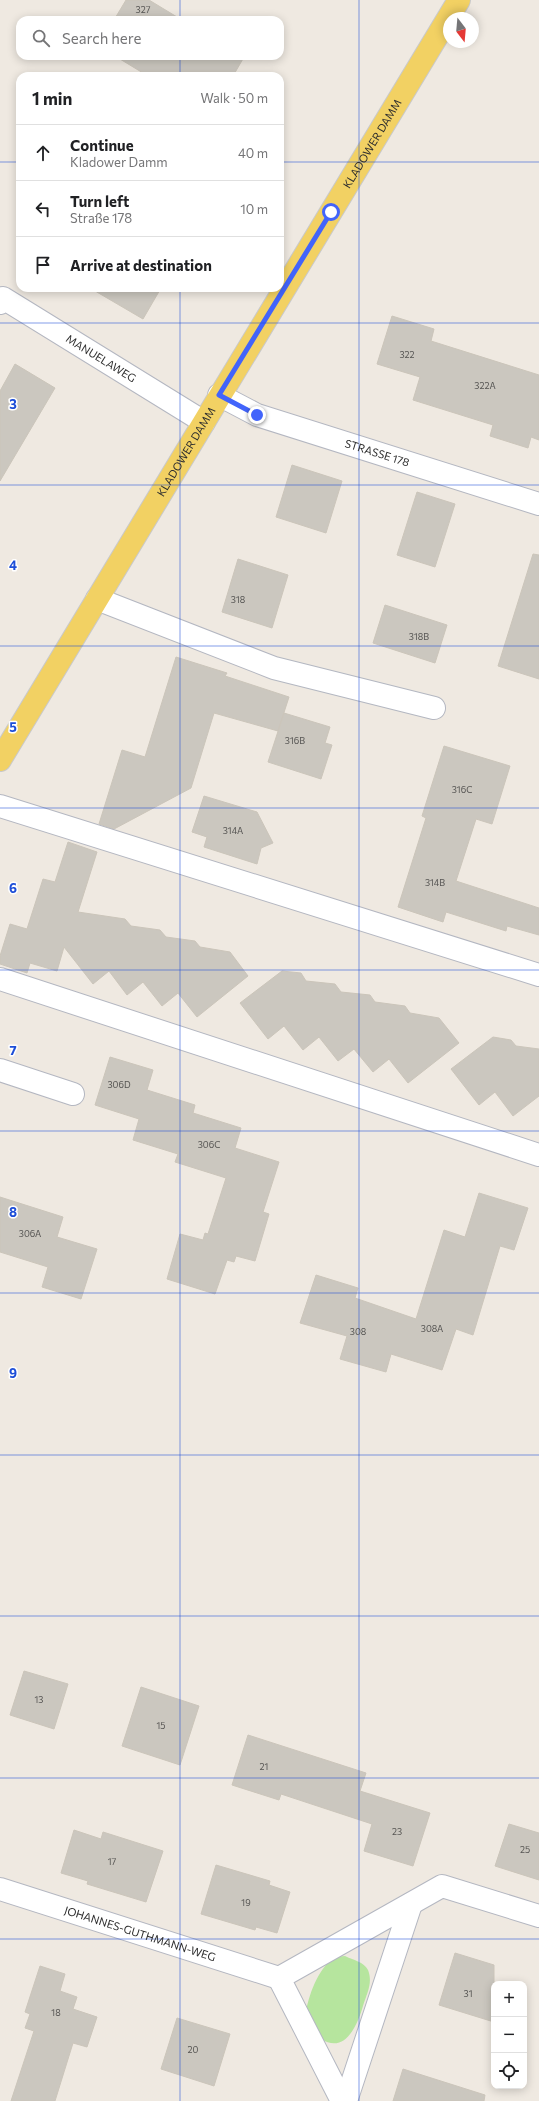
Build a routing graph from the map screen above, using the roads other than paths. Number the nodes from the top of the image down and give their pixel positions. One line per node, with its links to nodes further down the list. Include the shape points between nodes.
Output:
1 (459, 0): 2 (main road, KLADOWER DAMM)
2 (284, 288)
3 (282, 292): 5 (main road, KLADOWER DAMM)
4 (1, 299): 6 (street, MANUELAWEG)
5 (219, 395): 6 (main road, KLADOWER DAMM); 7 (street, STRASSE 178, via 257,415)
6 (204, 422): 8 (main road, KLADOWER DAMM)
7 (539, 504)
8 (97, 599): 9 (street, via 274,668); 10 (main road, KLADOWER DAMM)
9 (434, 708)
10 (0, 760)
11 (0, 806): 12 (street)
12 (539, 975)
13 (0, 979): 16 (street)
14 (0, 1070): 15 (street)
15 (73, 1094)
16 (539, 1154)
17 (0, 1889): 20 (street, JOHANNES-GUTHMANN-WEG)
18 (411, 1904): 19 (street, via 442,1886); 20 (street); 22 (street)
19 (539, 1916)
20 (279, 1978): 21 (street)
21 (342, 2101)
22 (346, 2101)

